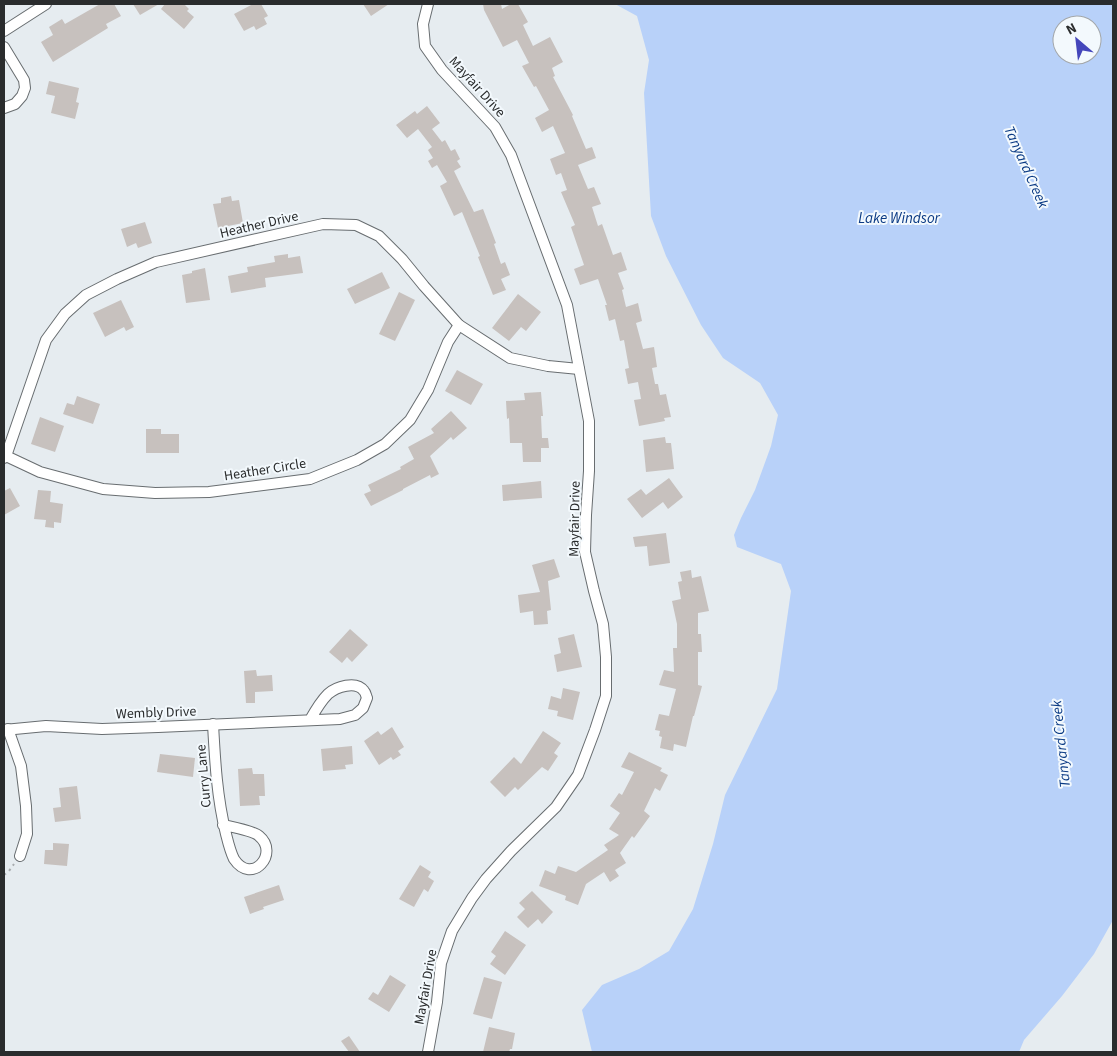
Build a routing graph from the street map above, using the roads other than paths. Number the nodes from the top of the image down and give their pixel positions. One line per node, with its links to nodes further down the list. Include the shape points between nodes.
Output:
1 (46, 4): 3 (street)
2 (428, 4): 7 (street, Mayfair Drive, via 423,24 424,46 495,127 511,155 567,305)
3 (4, 31)
4 (4, 47): 5 (street, via 26,88 15,104)
5 (4, 108)
6 (459, 325): 7 (street, Heather Drive, via 510,358); 8 (street, Heather Circle, via 410,420 385,444 357,460 310,479 209,492 155,494 103,490 40,472); 8 (street, Heather Drive, via 379,236 356,225 323,224 156,262 86,295 65,314 46,340)
7 (580, 369): 14 (street, Mayfair Drive, via 589,421 585,552 603,624 606,696 578,775 556,807 486,878 452,931 441,964)
8 (5, 457)
9 (310, 720): 9 (street, Wembly Drive, via 329,694 340,688 354,685 364,691 367,698 355,715); 10 (street, Wembly Drive)
10 (213, 724): 11 (street, Wembly Drive, via 102,729 46,726); 12 (street, Curry Lane)
11 (6, 730): 13 (street, via 21,766 26,806 28,834)
12 (223, 825): 12 (street, Curry Lane, via 235,860 244,869 252,870 262,865 267,854 265,843 259,836)
13 (20, 856)
14 (428, 1052)

